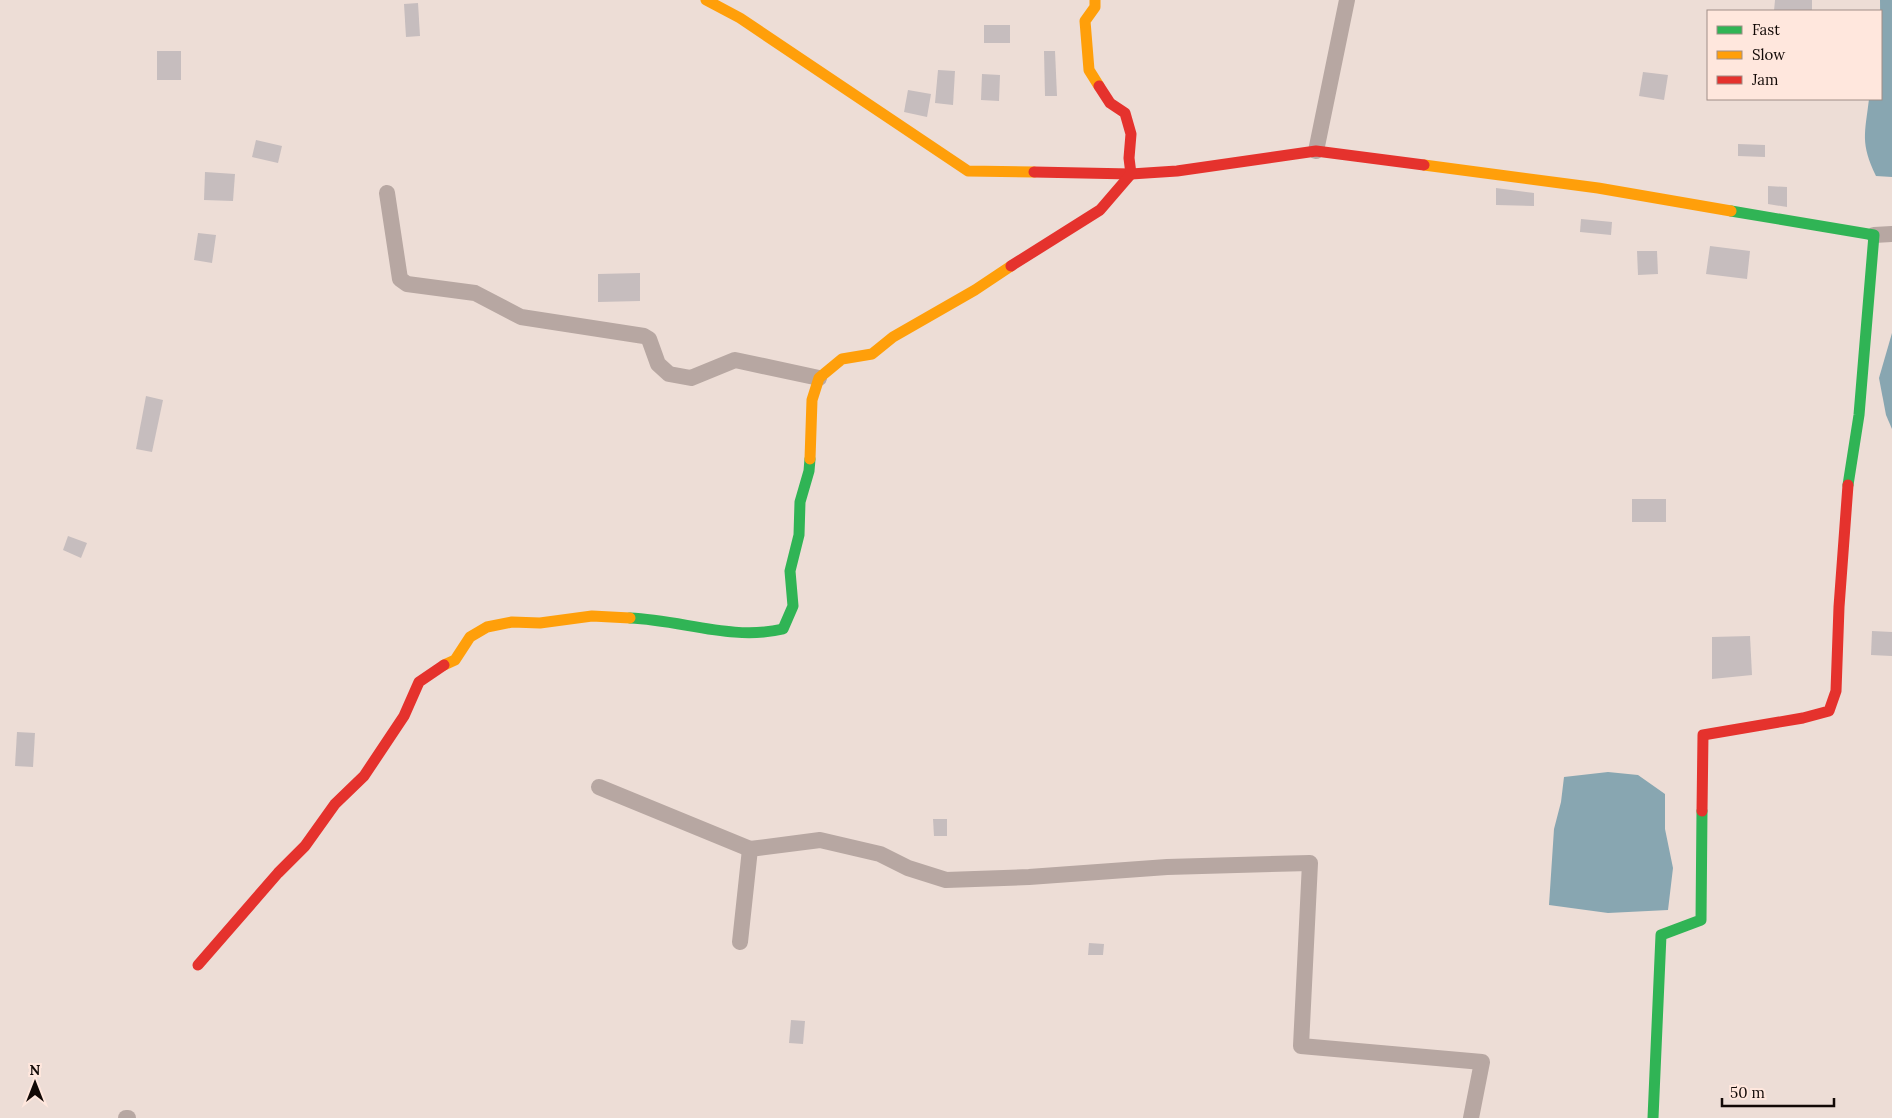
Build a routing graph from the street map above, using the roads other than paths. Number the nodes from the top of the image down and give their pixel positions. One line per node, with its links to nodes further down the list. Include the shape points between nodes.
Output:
1 (706, 0): 5 (street, via 740,18 968,171)
2 (1094, 0): 5 (street, via 1095,6 1085,22 1089,70 1110,103 1125,113 1131,134)
3 (1347, 0): 4 (street)
4 (1316, 151): 5 (street, via 1177,171); 8 (street, via 1598,188)
5 (1130, 174): 9 (street, via 1100,210 975,290 893,337 872,354 842,359)
6 (387, 193): 9 (street, via 400,279 407,284 475,293 521,318 644,336 649,338 658,364 669,374 691,378 736,360)
7 (1892, 234): 8 (street)
8 (1874, 235): 15 (street, via 1859,415 1846,501 1836,691 1829,711 1703,735 1702,920 1661,935)
9 (819, 378): 13 (street, via 812,400 809,471 800,502 799,536 790,571 793,606 783,629 762,634 722,632 655,619 592,616 540,623 512,622 487,627 470,636 455,660 419,682 404,716 364,776 335,804 305,846)
10 (599, 787): 11 (street)
11 (750, 849): 12 (street); 14 (street, via 820,840 880,854 908,868 946,880 1167,867 1310,864 1301,1046 1482,1062)
12 (740, 942)
13 (198, 965)
14 (1471, 1118)
15 (1653, 1118)

